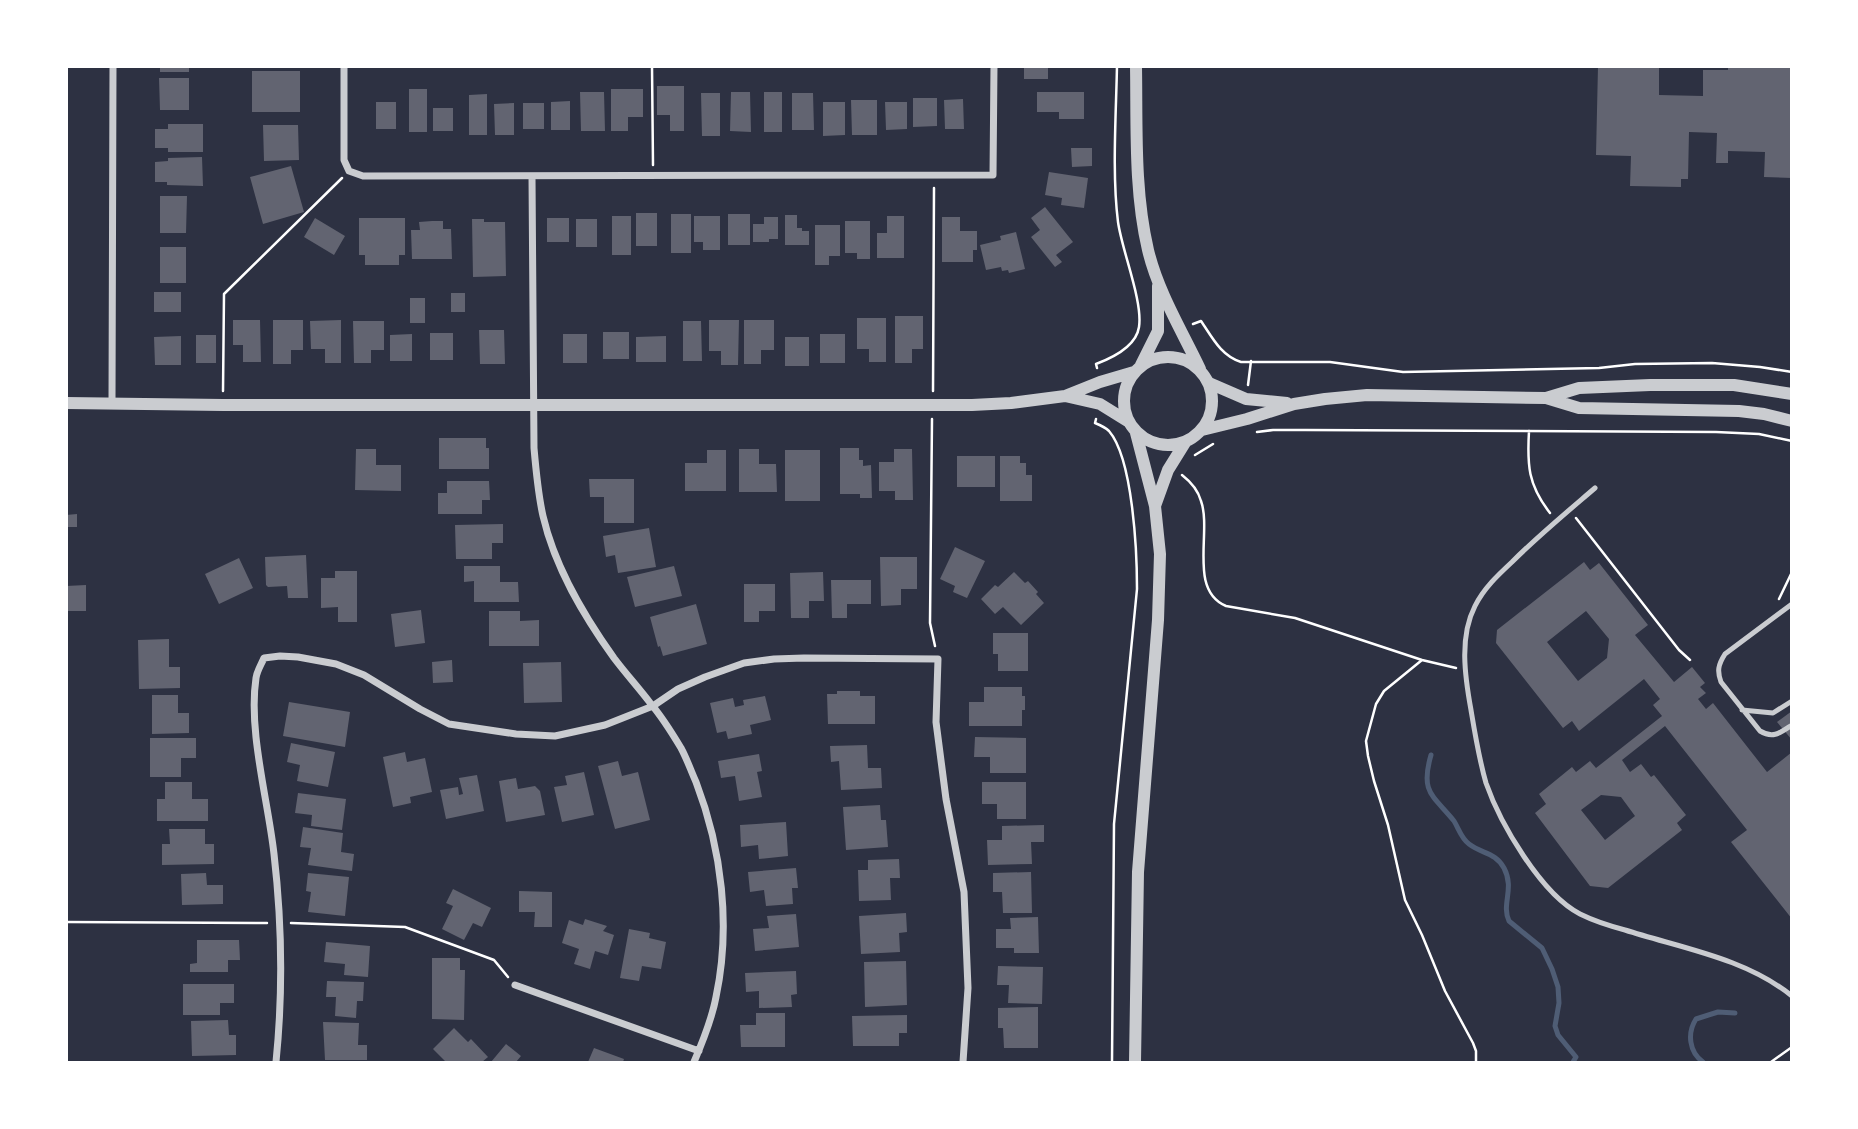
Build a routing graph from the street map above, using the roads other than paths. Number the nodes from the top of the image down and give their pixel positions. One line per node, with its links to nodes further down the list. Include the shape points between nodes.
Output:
1 (113, 66): 14 (street)
2 (344, 66): 5 (street, via 344,160 349,171 362,176)
3 (994, 66): 5 (street, via 993,175)
4 (1136, 66): 6 (street, via 1140,197)
5 (532, 176): 16 (street)
6 (1158, 282): 7 (street, via 1158,331); 8 (street)
7 (1138, 369): 8 (street, via 1156,359 1171,358); 11 (street); 18 (street, via 1125,396)
8 (1200, 369): 9 (street)
9 (1209, 383): 15 (street, via 1246,399); 19 (street, via 1212,405)
10 (1791, 394): 12 (street, via 1734,386 1650,386 1578,388)
11 (1065, 396): 16 (street, via 972,405); 18 (street, via 1100,404)
12 (1545, 398): 15 (street, via 1367,395); 17 (street, via 1579,408 1739,411)
13 (66, 403): 14 (street)
14 (113, 404): 16 (street)
15 (1294, 404): 19 (street)
16 (533, 405): 25 (street, via 537,483 555,552 589,622)
17 (1791, 421)
18 (1133, 427): 20 (street, via 1146,441 1172,445); 22 (street)
19 (1202, 430): 20 (street)
20 (1186, 441): 22 (street, via 1168,470)
21 (1595, 488): 29 (lane, via 1489,585 1468,624 1465,670 1479,755 1497,810 1535,873 1578,913 1732,962 1769,979)
22 (1155, 506): 34 (street, via 1160,585 1139,846)
23 (1791, 604): 26 (lane, via 1719,663 1721,682)
24 (1791, 701): 26 (lane, via 1773,713)
25 (653, 706): 30 (street, via 682,749 705,806 720,880 720,972); 31 (street, via 606,725 555,736 481,729 449,724 336,664 298,657 264,658 257,676 256,730 279,923); 33 (street, via 705,677 744,663 804,658 939,659 936,722 964,892 968,988)
26 (1741, 710): 27 (lane, via 1768,736)
27 (1791, 725)
28 (515, 985): 30 (street)
29 (1791, 996)
30 (699, 1051): 32 (street)
31 (276, 1062)
32 (694, 1062)
33 (962, 1062)
34 (1135, 1062)

